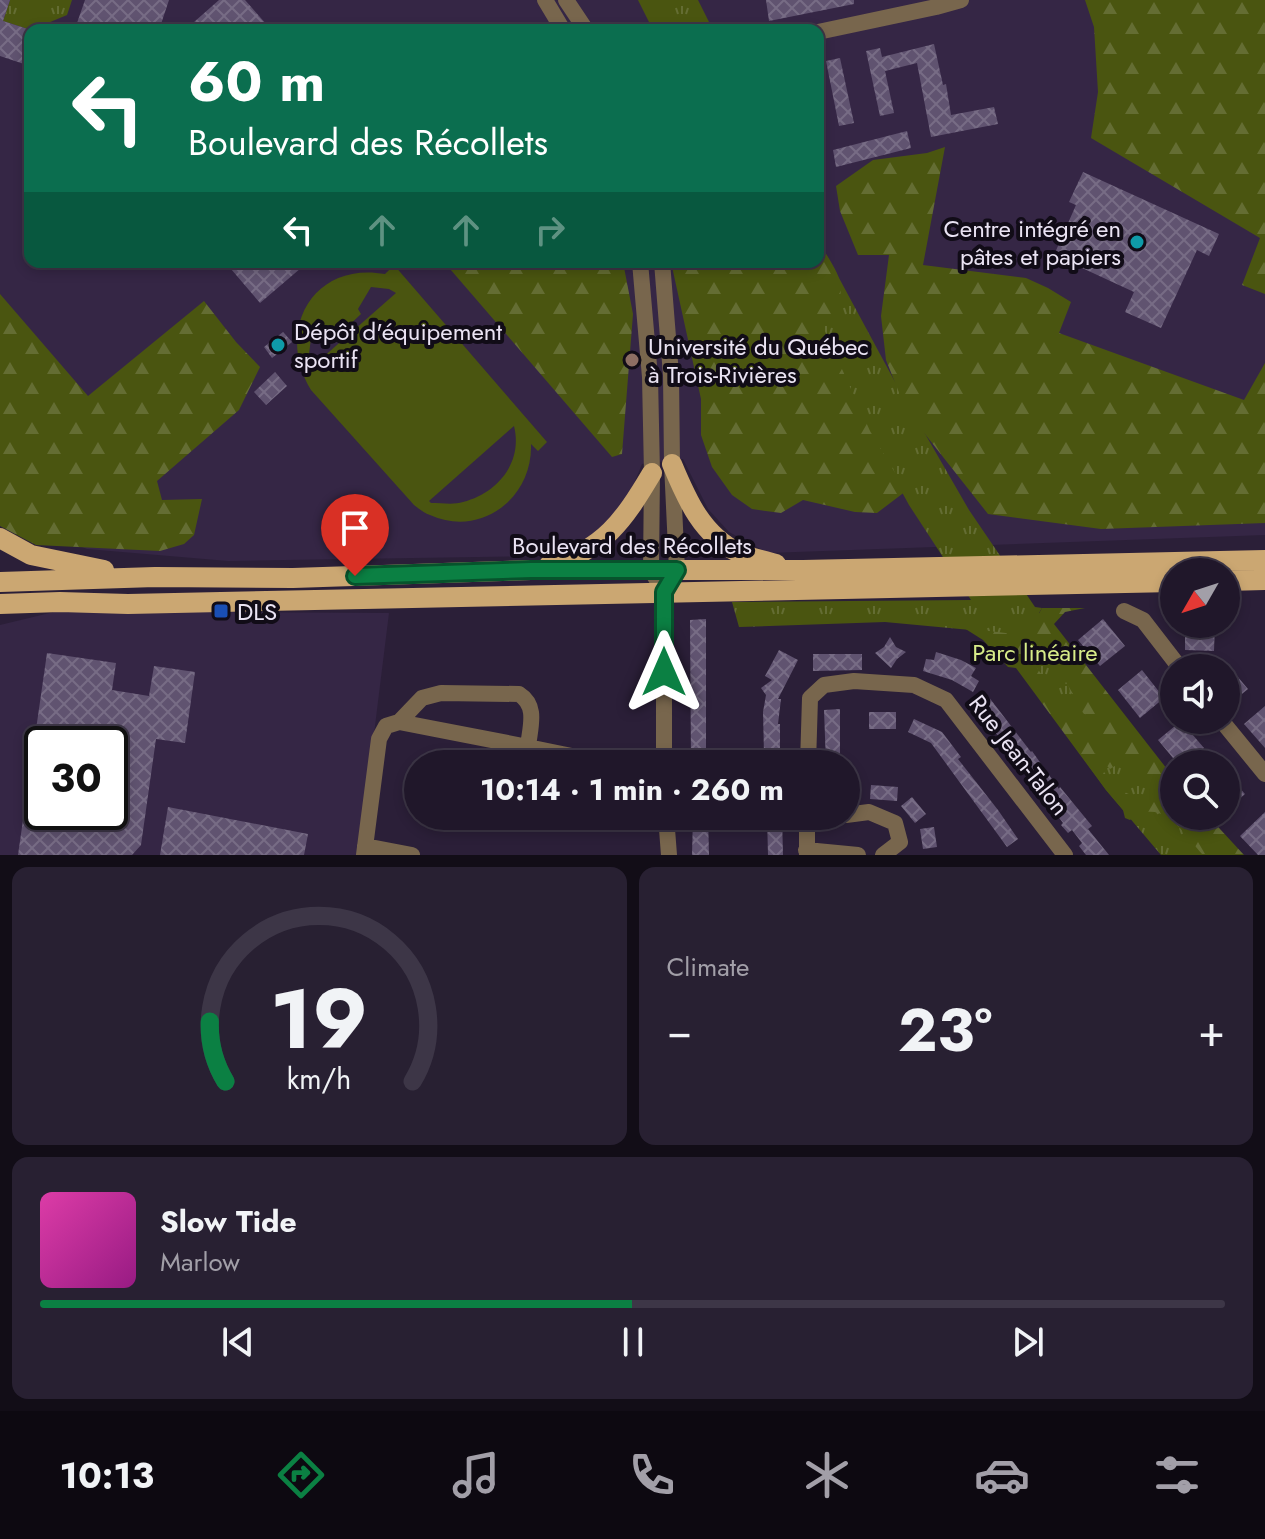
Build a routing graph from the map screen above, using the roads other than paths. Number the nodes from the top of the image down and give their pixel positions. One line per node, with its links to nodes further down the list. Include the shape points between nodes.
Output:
1 (545, 0): 4 (street)
2 (566, 0): 5 (street)
3 (961, 0): 6 (street)
4 (559, 24)
5 (582, 24)
6 (824, 31)
7 (641, 268): 10 (street)
8 (662, 268): 9 (street)
9 (671, 375): 10 (street); 11 (street)
10 (650, 377): 12 (street)
11 (672, 464): 17 (street); 18 (main road, via 691,508 716,538 740,553)
12 (652, 473): 15 (main road, via 630,510 592,547); 16 (street)
13 (0, 538): 19 (main road, via 31,555)
14 (1265, 560): 18 (main road, Boulevard des Récollets)
15 (531, 570): 16 (main road, Boulevard des Récollets); 19 (main road, Boulevard des Récollets)
16 (651, 570): 17 (main road, Boulevard des Récollets); 24 (street)
17 (677, 570): 18 (main road, Boulevard des Récollets); 24 (street)
18 (803, 570)
19 (155, 577): 22 (main road, Boulevard des Récollets)
20 (1265, 580): 21 (main road)
21 (1240, 581)
22 (0, 582)
23 (1160, 582): 24 (main road, Boulevard des Récollets)
24 (664, 592): 25 (main road, Boulevard des Récollets); 34 (street)
25 (60, 602): 26 (main road, Boulevard des Récollets); 28 (main road)
26 (0, 604)
27 (1124, 611): 29 (street, via 1143,620)
28 (0, 613)
29 (1169, 654)
30 (399, 722): 32 (street); 32 (street, via 422,698 441,693 519,694 532,709); 40 (street, via 386,726 379,739)
31 (1232, 734): 36 (street)
32 (528, 747): 33 (street)
33 (543, 750)
34 (664, 750)
35 (808, 750): 46 (street, Rue Jean-Talon, via 810,698 824,685 914,685 946,700)
36 (1265, 774)
37 (860, 813): 45 (street, via 895,823 900,842)
38 (667, 830): 43 (street)
39 (807, 830): 41 (street)
40 (365, 850): 42 (street)
41 (806, 852): 44 (street)
42 (412, 855)
43 (669, 855)
44 (858, 855)
45 (883, 855)
46 (1065, 855)

